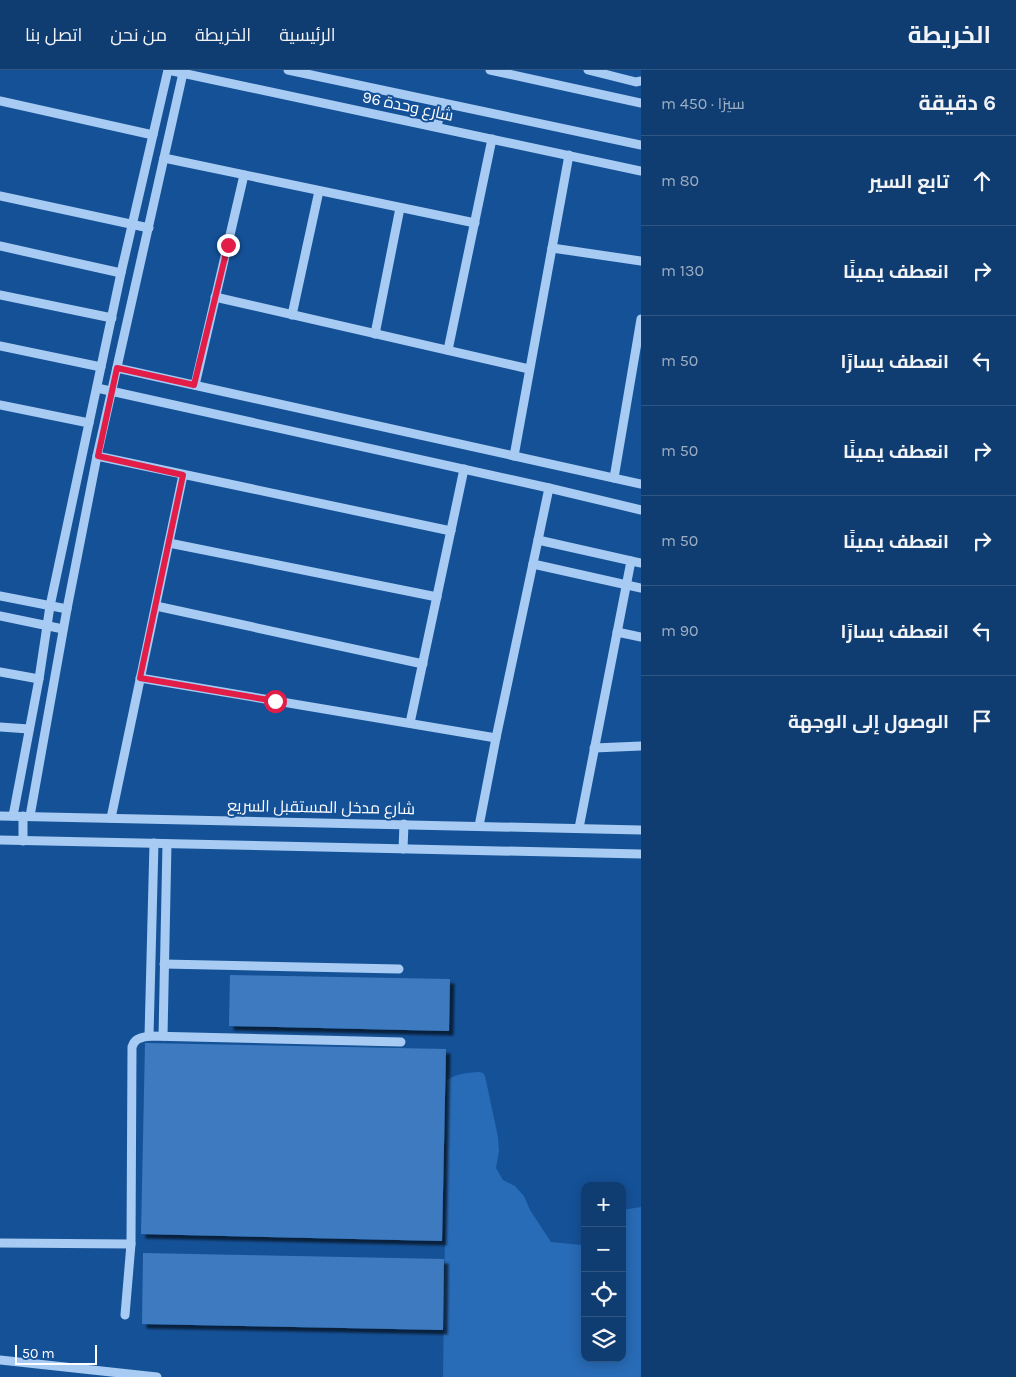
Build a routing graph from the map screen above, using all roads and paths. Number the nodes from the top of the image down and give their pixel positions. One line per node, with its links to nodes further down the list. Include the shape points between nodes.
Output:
1 (168, 70): 5 (street, شارع وحدة 96); 11 (street)
2 (288, 70): 8 (street, شارع وحدة 96)
3 (490, 70): 9 (street)
4 (588, 70): 6 (street, via 632,82)
5 (183, 73): 10 (street, شارع وحدة 96); 15 (street)
6 (641, 81)
7 (0, 101): 11 (street)
8 (442, 103): 10 (street); 13 (street, شارع وحدة 96)
9 (641, 103)
10 (437, 127): 12 (street, شارع وحدة 96)
11 (153, 135): 22 (street)
12 (492, 139): 14 (street, شارع وحدة 96); 21 (street)
13 (641, 145)
14 (569, 155): 16 (street, شارع وحدة 96); 25 (street)
15 (164, 158): 17 (street); 23 (street)
16 (641, 170)
17 (244, 175): 18 (street); 29 (street)
18 (319, 191): 20 (street); 30 (street)
19 (0, 196): 22 (street)
20 (400, 208): 21 (street); 33 (street)
21 (475, 223): 35 (street)
22 (132, 225): 23 (street); 27 (street)
23 (148, 228): 37 (street)
24 (0, 246): 27 (street)
25 (552, 248): 26 (street); 38 (street)
26 (641, 261)
27 (121, 273): 31 (street)
28 (0, 295): 31 (street)
29 (215, 297): 30 (street); 39 (street)
30 (292, 315): 33 (street)
31 (112, 318): 36 (street)
32 (641, 319): 48 (street)
33 (374, 334): 35 (street)
34 (0, 346): 36 (street)
35 (448, 350): 38 (street)
36 (101, 367): 40 (street)
37 (117, 368): 39 (street); 41 (street)
38 (530, 369): 45 (street)
39 (194, 385): 45 (street)
40 (96, 388): 41 (street); 43 (street)
41 (112, 392): 44 (street); 46 (street)
42 (0, 404): 43 (street)
43 (89, 423): 62 (street)
44 (98, 456): 47 (street); 64 (street)
45 (514, 456): 48 (street)
46 (464, 469): 50 (street); 52 (street)
47 (183, 475): 52 (street); 54 (street)
48 (614, 478): 49 (street)
49 (641, 484)
50 (549, 488): 51 (street); 53 (street)
51 (641, 510)
52 (451, 531): 61 (street)
53 (538, 540): 55 (street); 57 (street)
54 (169, 543): 61 (street); 63 (street)
55 (631, 561): 56 (street); 58 (street)
56 (641, 563)
57 (533, 564): 58 (street); 77 (street)
58 (626, 585): 59 (street); 68 (street)
59 (641, 588)
60 (0, 596): 62 (street)
61 (437, 597): 70 (street)
62 (50, 606): 64 (street); 66 (street)
63 (156, 606): 70 (street); 72 (street)
64 (67, 609): 67 (street)
65 (0, 616): 66 (street)
66 (47, 626): 67 (street); 73 (street)
67 (64, 629): 82 (street)
68 (617, 632): 69 (street); 79 (street)
69 (641, 637)
70 (423, 664): 74 (street)
71 (0, 672): 73 (street)
72 (140, 678): 74 (street); 83 (street)
73 (38, 679): 76 (street)
74 (410, 723): 77 (street)
75 (0, 727): 76 (street)
76 (29, 729): 81 (street)
77 (496, 738): 85 (street)
78 (641, 746): 79 (street)
79 (594, 748): 86 (street)
80 (0, 816): 81 (street, شارع مدخل المستقبل السريع)
81 (13, 816): 82 (street, شارع مدخل المستقبل السريع)
82 (27, 816): 83 (street, شارع مدخل المستقبل السريع); 89 (street)
83 (111, 818): 84 (street, شارع مدخل المستقبل السريع)
84 (404, 824): 85 (street, شارع مدخل المستقبل السريع); 92 (street)
85 (480, 826): 86 (street, شارع مدخل المستقبل السريع)
86 (579, 828): 87 (street, شارع مدخل المستقبل السريع)
87 (641, 830)
88 (0, 840): 89 (street)
89 (23, 840): 90 (street)
90 (154, 843): 91 (street); 96 (street)
91 (167, 844): 92 (street); 94 (street)
92 (403, 849): 93 (street)
93 (641, 854)
94 (164, 964): 95 (street); 97 (street)
95 (399, 969)
96 (149, 1036): 97 (street); 100 (street, via 138,1038 132,1047)
97 (163, 1036): 98 (street)
98 (400, 1042)
99 (0, 1243): 100 (street)
100 (131, 1244): 101 (street)
101 (125, 1315)
102 (0, 1360): 103 (street)
103 (151, 1377): 104 (street)
104 (156, 1377)

